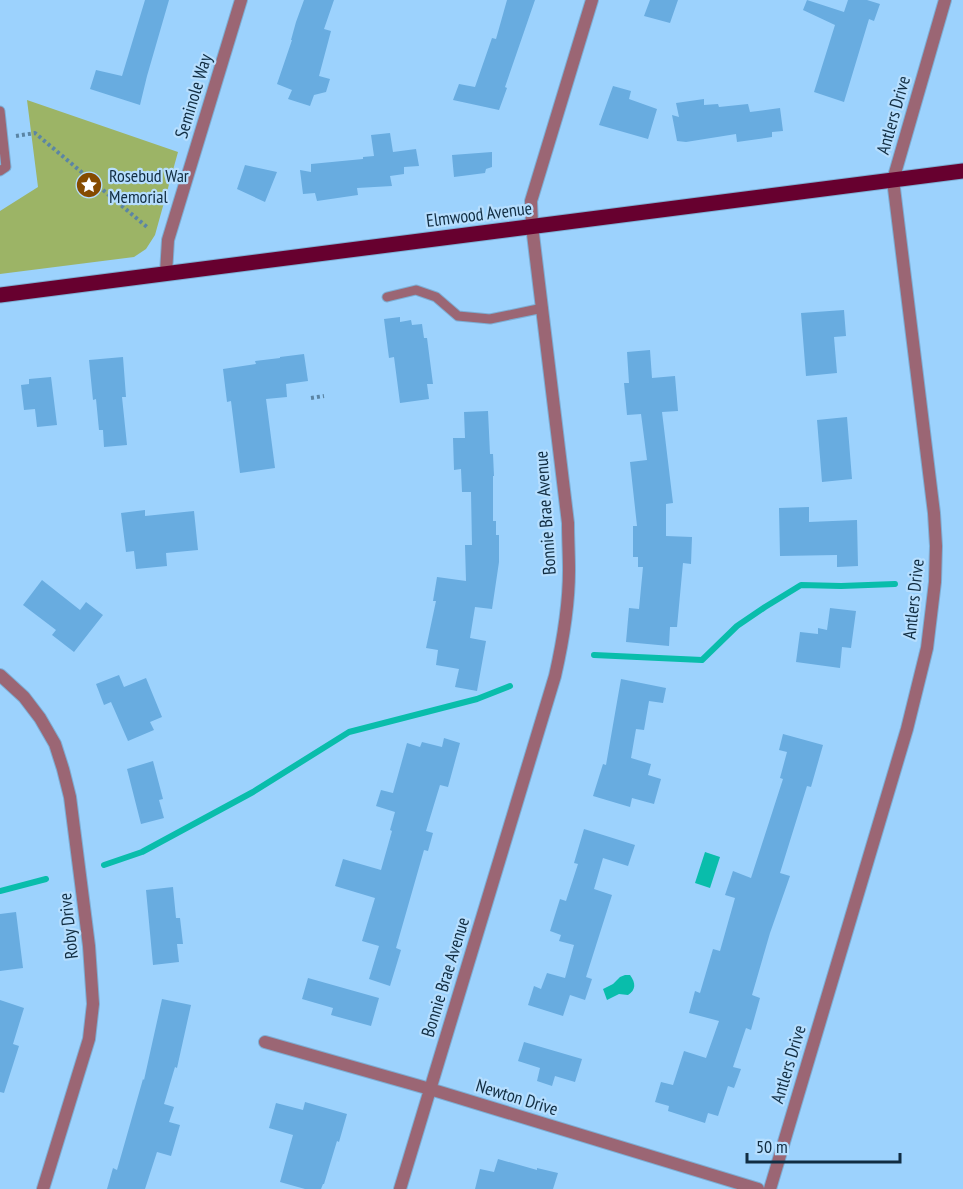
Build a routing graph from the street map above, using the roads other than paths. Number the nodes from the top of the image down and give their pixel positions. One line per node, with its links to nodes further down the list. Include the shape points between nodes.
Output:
1 (241, 0): 9 (street, Seminole Way, via 168,240)
2 (592, 0): 8 (street, Bonnie Brae Avenue, via 531,201)
3 (945, 0): 7 (street, Antlers Drive)
4 (0, 111): 5 (lane, via 6,167)
5 (0, 171)
6 (963, 171): 7 (main road, Elmwood Avenue)
7 (893, 180): 8 (main road, Elmwood Avenue); 19 (street, Antlers Drive, via 934,513 935,582 927,648 907,729)
8 (532, 226): 9 (main road, Elmwood Avenue); 12 (street, Bonnie Brae Avenue)
9 (166, 273): 10 (main road, Elmwood Avenue)
10 (0, 295)
11 (387, 297): 12 (lane, via 416,290 436,297 458,316 490,319)
12 (543, 308): 15 (street, Bonnie Brae Avenue, via 568,524 563,642)
13 (0, 675): 16 (street, Roby Drive, via 40,718 63,769 89,946 93,1004 89,1038)
14 (265, 1042): 15 (street, Newton Drive)
15 (430, 1089): 17 (street, Bonnie Brae Avenue); 18 (street, Newton Drive)
16 (43, 1189)
17 (400, 1189)
18 (758, 1189)
19 (770, 1189)

